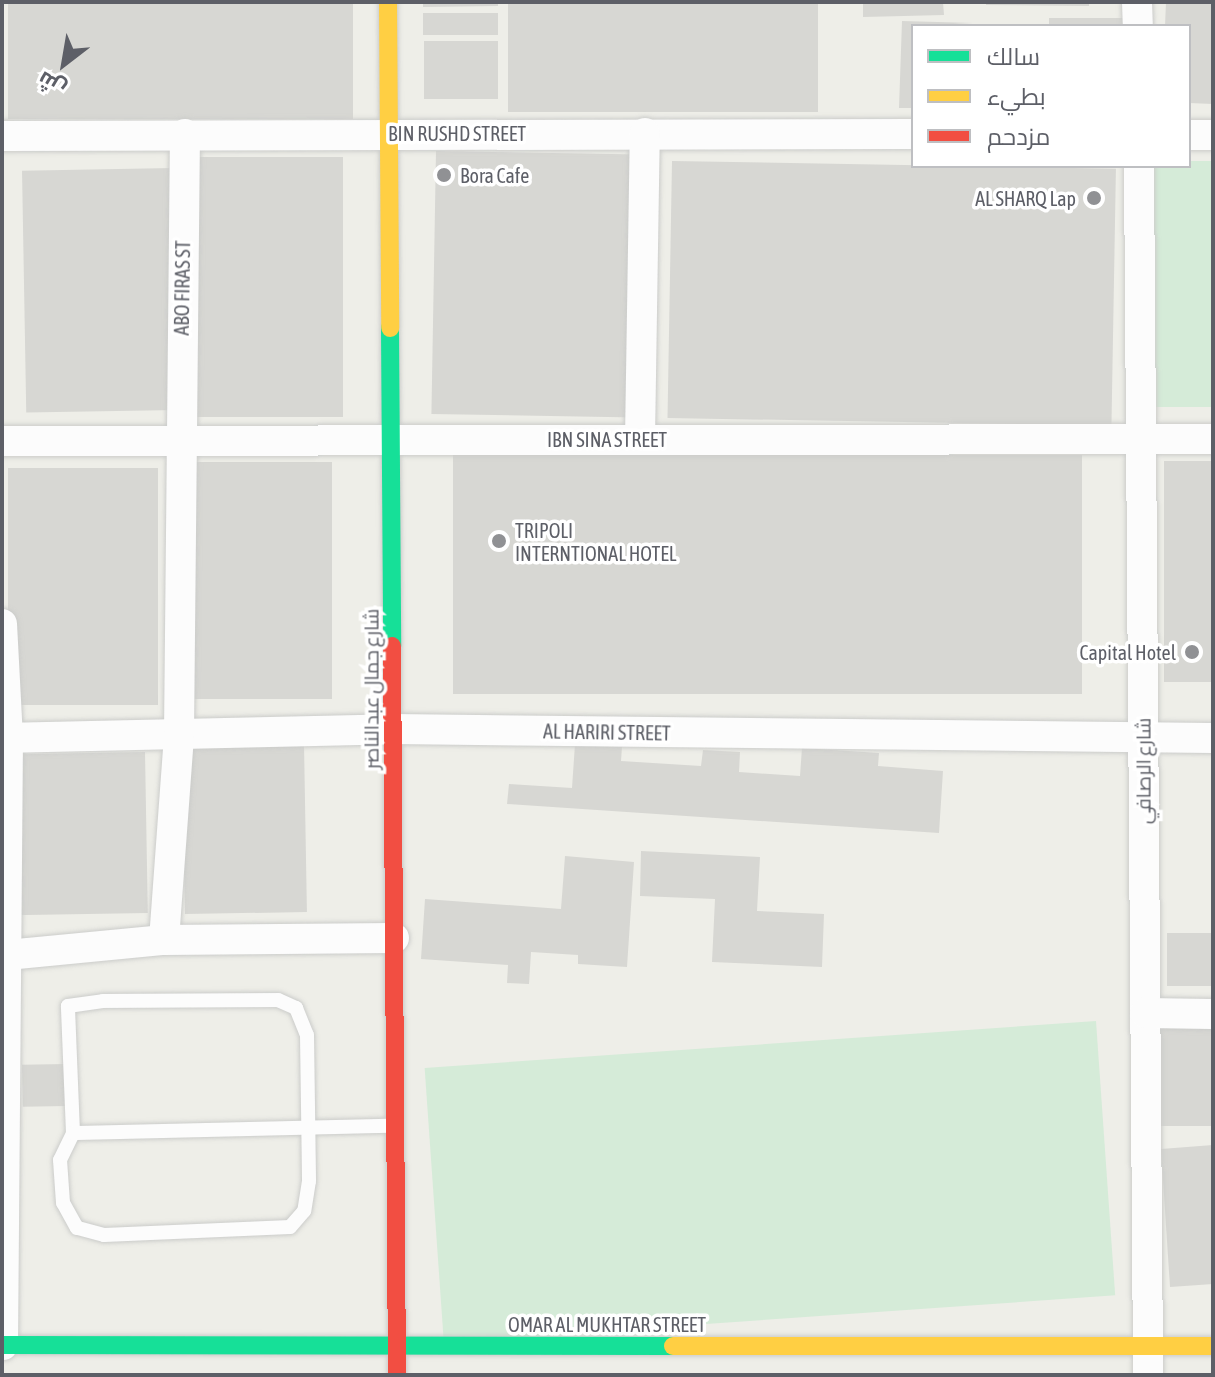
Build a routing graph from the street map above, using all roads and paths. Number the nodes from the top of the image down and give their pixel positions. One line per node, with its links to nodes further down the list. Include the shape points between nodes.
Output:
1 (388, 2): 4 (street, شارع جمال عبدالناصر)
2 (1137, 2): 3 (street)
3 (1138, 24)
4 (389, 133): 5 (street, BIN RUSHD STREET); 6 (street, BIN RUSHD STREET); 12 (street, شارع جمال عبدالناصر)
5 (645, 133): 7 (street, BIN RUSHD STREET); 13 (street)
6 (185, 134): 10 (street, BIN RUSHD STREET); 17 (street, ABO FIRAS ST)
7 (911, 134)
8 (1191, 135): 9 (street)
9 (1213, 135)
10 (2, 136)
11 (1139, 168): 16 (street, شارع الرصافي)
12 (391, 438): 13 (street, IBN SINA STREET); 17 (street, IBN SINA STREET); 19 (street, شارع جمال عبدالناصر)
13 (640, 439): 16 (street, IBN SINA STREET)
14 (1213, 439): 16 (street, IBN SINA STREET)
15 (2, 441): 17 (street, IBN SINA STREET)
16 (1141, 441): 23 (street, شارع الرصافي)
17 (179, 442): 20 (street, ABO FIRAS ST)
18 (2, 624): 21 (street)
19 (393, 729): 20 (street, AL HARIRI STREET); 23 (street, AL HARIRI STREET); 24 (street, شارع جمال عبدالناصر)
20 (179, 734): 21 (street, AL HARIRI STREET); 25 (street, ABO FIRAS ST)
21 (5, 738): 26 (street)
22 (1213, 738): 23 (street, AL HARIRI STREET)
23 (1143, 740): 27 (street, شارع الرصافي)
24 (394, 938): 25 (street); 29 (street, شارع جمال عبدالناصر)
25 (164, 940): 26 (street)
26 (7, 955): 32 (street)
27 (1145, 1013): 28 (street); 35 (street, شارع الرصافي)
28 (1213, 1014)
29 (397, 1126): 30 (lane); 34 (street, شارع جمال عبدالناصر)
30 (306, 1130): 31 (lane); 31 (lane, via 309,1181 304,1211 290,1227 104,1235 77,1228 63,1203 60,1160); 31 (lane, via 307,1035 296,1008 278,1000 118,1000 68,1006)
31 (73, 1133)
32 (2, 1345): 34 (street, OMAR AL MUKHTAR STREET)
33 (1213, 1346): 35 (street, OMAR AL MUKHTAR STREET)
34 (397, 1348): 35 (street, OMAR AL MUKHTAR STREET); 36 (street, شارع جمال عبدالناصر)
35 (1148, 1361)
36 (397, 1375)

